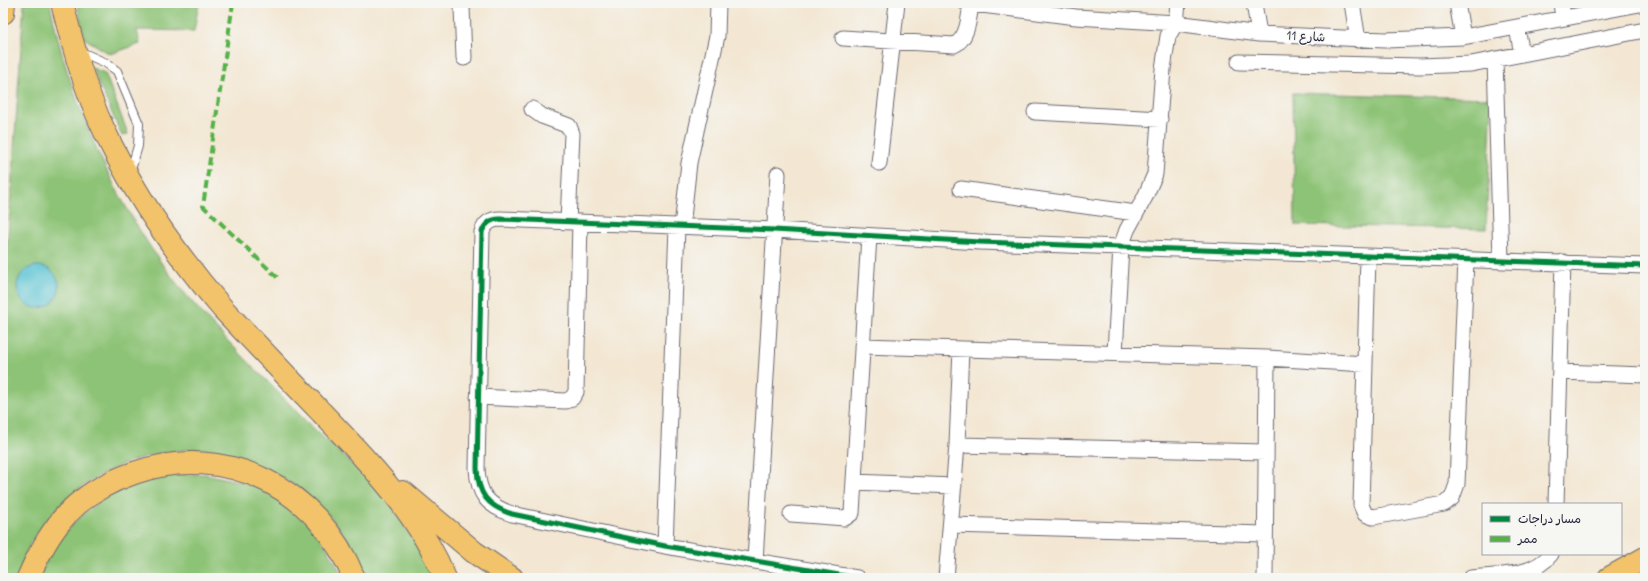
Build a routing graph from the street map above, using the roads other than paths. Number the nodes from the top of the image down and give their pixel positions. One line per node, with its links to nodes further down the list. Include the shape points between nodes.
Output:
1 (4, 3): 15 (main road)
2 (62, 3): 24 (main road)
3 (465, 3): 26 (street, via 462,7)
4 (718, 3): 38 (street, via 717,36 688,163)
5 (897, 3): 23 (street)
6 (966, 3): 7 (street, شارع 11)
7 (971, 3): 13 (street, شارع 11); 23 (street, via 965,35 961,42 954,45)
8 (1178, 3): 16 (street)
9 (1254, 3): 19 (street)
10 (1352, 3): 22 (street)
11 (1457, 3): 20 (street)
12 (1645, 3): 14 (street, شارع 11)
13 (1075, 10): 16 (street, شارع 11)
14 (1562, 10): 17 (street, شارع 11)
15 (3, 13)
16 (1176, 23): 19 (street, شارع 11); 31 (street, via 1168,36 1162,69)
17 (1517, 28): 20 (street, شارع 11); 25 (street)
18 (1645, 30): 25 (street)
19 (1259, 34): 22 (street, شارع 11)
20 (1462, 37): 22 (street, شارع 11)
21 (843, 38): 23 (street)
22 (1358, 40)
23 (893, 41): 32 (street)
24 (74, 49): 34 (main road, via 103,129); 34 (lane, via 106,63 117,71 120,78 139,124 138,146)
25 (1522, 54): 27 (street)
26 (464, 58)
27 (1495, 59): 28 (street, via 1471,64 1420,66); 44 (street)
28 (1239, 62)
29 (532, 109): 37 (street, via 542,116 568,126 572,134)
30 (1034, 112): 31 (street)
31 (1160, 119): 36 (street, via 1155,174)
32 (880, 163)
33 (778, 174): 39 (street)
34 (128, 177): 57 (main road, via 156,223 199,281)
35 (961, 189): 36 (street)
36 (1136, 213): 41 (street)
37 (574, 222): 38 (street); 54 (street, via 494,219 484,226); 54 (street, via 576,392 566,401)
38 (680, 227): 39 (street); 64 (street)
39 (774, 230): 40 (street); 67 (street)
40 (869, 236): 41 (street); 47 (street)
41 (1121, 248): 42 (street); 49 (street)
42 (1368, 256): 43 (street); 51 (street)
43 (1466, 259): 44 (street); 51 (street, via 1457,484 1455,494 1444,504 1373,518 1362,510)
44 (1501, 260): 45 (street)
45 (1563, 262): 46 (street); 52 (street)
46 (1645, 266)
47 (862, 346): 48 (street); 58 (street)
48 (961, 348): 49 (street); 55 (street)
49 (1115, 353): 50 (street)
50 (1267, 358): 51 (street); 56 (street)
51 (1365, 364)
52 (1560, 372): 53 (street); 60 (street)
53 (1645, 375)
54 (478, 397): 64 (street, via 478,481 489,503 512,514)
55 (956, 445): 56 (street); 59 (street)
56 (1266, 452): 63 (street)
57 (375, 468): 70 (main road, via 419,528); 71 (main road, via 474,552)
58 (854, 482): 59 (street); 61 (street, via 852,513 848,517)
59 (954, 486): 62 (street)
60 (1556, 503)
61 (791, 514)
62 (951, 526): 63 (street); 73 (street)
63 (1265, 534): 74 (street)
64 (665, 546): 67 (street)
65 (1550, 555): 75 (street, via 1546,561 1528,571)
66 (1645, 558): 76 (main road)
67 (755, 561): 72 (street)
68 (28, 578): 69 (main road, via 49,537 68,512 95,492 125,476 158,466 188,463 218,465 261,477 292,496 319,520 340,548)
69 (354, 578)
70 (445, 578)
71 (512, 578)
72 (857, 578)
73 (946, 578)
74 (1265, 578)
75 (1471, 578)
76 (1609, 578)

